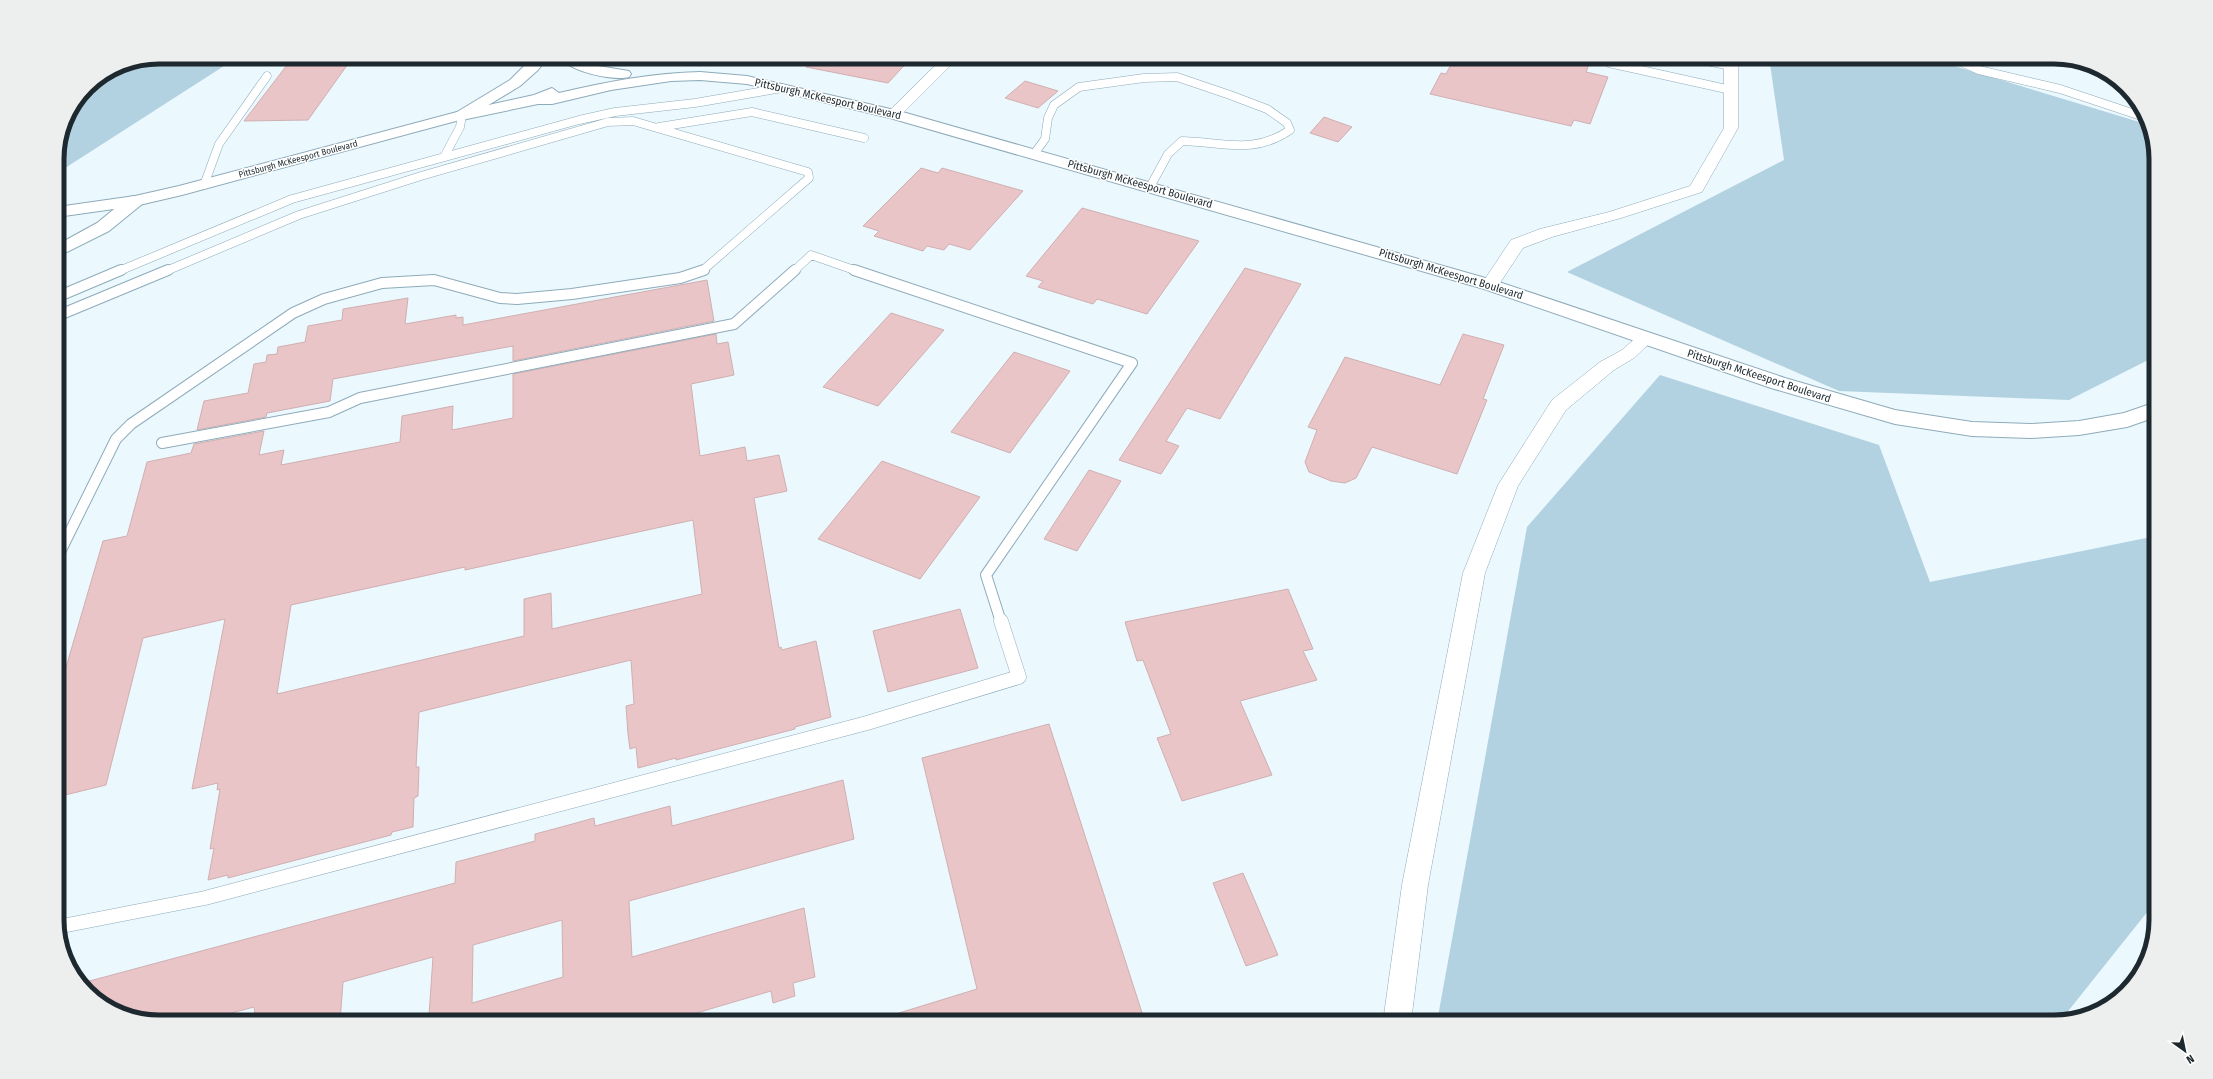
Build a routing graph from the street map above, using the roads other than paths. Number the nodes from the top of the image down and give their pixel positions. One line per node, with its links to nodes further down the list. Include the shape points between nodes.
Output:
1 (534, 64): 14 (main road, via 497,96)
2 (578, 64): 7 (main road, via 605,73)
3 (945, 64): 13 (street)
4 (1626, 64): 11 (lane)
5 (1725, 64): 11 (street)
6 (1963, 64): 15 (lane)
7 (624, 74): 9 (main road, Pittsburgh McKeesport Boulevard, via 670,69 705,69 733,73); 12 (main road, Pittsburgh McKeesport Boulevard, via 553,92)
8 (267, 76): 20 (lane, via 219,144)
9 (747, 80): 10 (main road, Pittsburgh McKeesport Boulevard); 12 (main road, Pittsburgh McKeesport Boulevard, via 700,76 670,77 611,85 552,99)
10 (782, 88): 13 (main road, Pittsburgh McKeesport Boulevard); 19 (lane, via 695,104 615,112)
11 (1731, 90): 25 (street, via 1731,128 1696,189 1517,244)
12 (538, 99): 14 (main road, Pittsburgh McKeesport Boulevard)
13 (894, 114): 18 (main road, Pittsburgh McKeesport Boulevard)
14 (462, 115): 19 (lane, via 460,127); 20 (main road, Pittsburgh McKeesport Boulevard)
15 (2138, 115)
16 (656, 127): 17 (lane, via 752,112); 27 (lane, via 633,121 608,122 377,190 299,215); 31 (lane, via 808,172 809,178 704,270 680,278 572,294 516,299 500,298 434,280 382,283 324,299 293,313 131,424 116,439)
17 (864, 138)
18 (1034, 154): 21 (main road, Pittsburgh McKeesport Boulevard); 21 (lane, via 1045,139 1048,118 1054,105 1079,87 1144,78 1177,77 1267,109 1287,123 1290,130 1280,139 1262,146 1237,147 1182,141 1168,154)
19 (444, 157): 26 (lane, via 292,199)
20 (204, 185): 22 (main road, Pittsburgh McKeesport Boulevard)
21 (1150, 187): 25 (main road, Pittsburgh McKeesport Boulevard)
22 (135, 201): 23 (main road, Pittsburgh McKeesport Boulevard); 24 (main road, via 104,227)
23 (64, 211)
24 (64, 248)
25 (1490, 284): 28 (main road, Pittsburgh McKeesport Boulevard)
26 (64, 294)
27 (64, 313)
28 (1646, 338): 29 (main road, Pittsburgh McKeesport Boulevard, via 1835,401 1895,417 1972,429 2030,431 2079,428 2127,420); 33 (street, via 1559,405 1508,485 1474,573 1415,885)
29 (2149, 412)
30 (162, 444): 32 (lane, via 329,412 360,398 734,324 811,255 1132,363 986,576 1019,677 859,726 205,898)
31 (64, 544)
32 (64, 926)
33 (1398, 1015)

